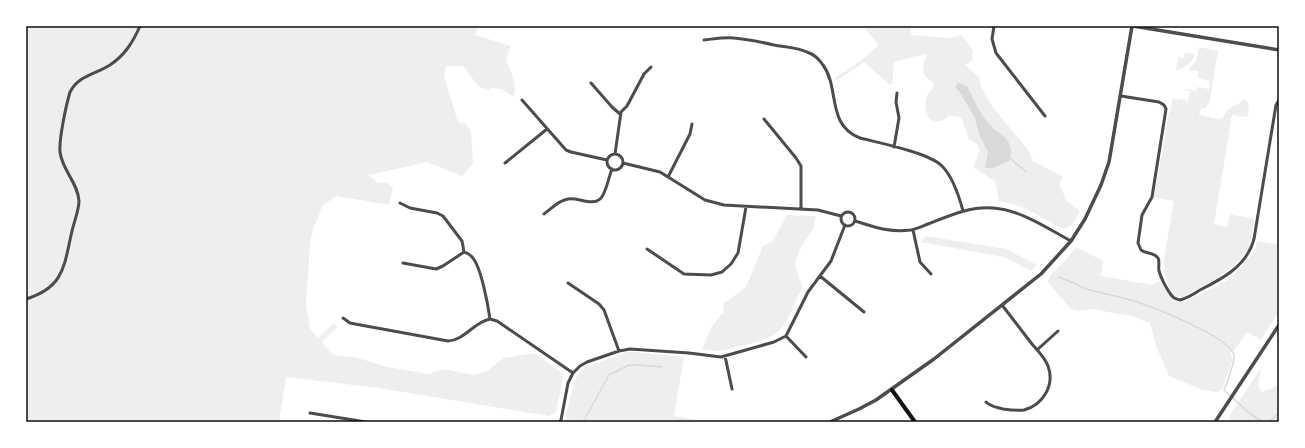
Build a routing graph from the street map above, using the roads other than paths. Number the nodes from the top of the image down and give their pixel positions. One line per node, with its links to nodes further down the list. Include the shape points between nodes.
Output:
1 (140, 26): 40 (street, via 123,54 110,64 83,77 70,92 60,154 75,186 79,202 61,275 53,286)
2 (994, 26): 13 (street, via 992,39 996,53)
3 (1132, 26): 5 (street); 9 (street)
4 (704, 40): 17 (street, via 735,38 812,54 820,60 827,71 837,115 846,128 856,136)
5 (1279, 50)
6 (651, 67): 12 (street)
7 (591, 83): 12 (street)
8 (897, 93): 17 (street, via 899,118)
9 (1121, 96): 11 (street, via 1160,102 1166,109 1152,197 1143,212 1138,243 1141,250 1157,257 1159,271 1172,296 1182,300 1229,275 1250,251 1254,240 1276,105); 33 (street, via 1105,173 1085,219)
10 (522, 100): 16 (street)
11 (1279, 100)
12 (620, 114): 18 (street)
13 (1045, 116)
14 (764, 120): 26 (street, via 801,166)
15 (692, 124): 23 (street, via 690,134)
16 (547, 129): 19 (street, via 569,152); 20 (street)
17 (894, 147): 27 (street, via 926,156 943,167 950,176)
18 (615, 154): 19 (street); 21 (street, via 621,157)
19 (608, 160): 22 (street, via 608,165)
20 (506, 163)
21 (623, 164): 22 (street, via 617,169); 23 (street, via 655,170)
22 (612, 169): 28 (street, via 603,196 599,200 592,202 567,198)
23 (668, 177): 25 (street, via 705,200)
24 (400, 203): 35 (street, via 443,216 462,242)
25 (746, 207): 26 (street); 34 (street, via 738,253 727,268 716,274 684,274)
26 (802, 208): 29 (street)
27 (963, 211): 32 (street); 33 (street, via 987,207 1006,210)
28 (544, 214)
29 (841, 216): 30 (street, via 845,212 851,212 855,217); 31 (street)
30 (854, 221): 31 (street, via 851,225); 32 (street, via 886,230)
31 (845, 225): 38 (street, via 831,261)
32 (912, 230): 37 (street, via 920,262)
33 (1071, 241): 41 (street, via 1049,266)
34 (647, 250)
35 (464, 252): 36 (street, via 436,268); 44 (street, via 472,257 478,266)
36 (403, 263)
37 (931, 274)
38 (820, 276): 42 (street); 47 (street, via 808,292)
39 (568, 284): 49 (street, via 604,310)
40 (26, 299)
41 (1002, 305): 48 (street); 54 (street)
42 (864, 312)
43 (343, 318): 44 (street, via 350,323 448,341 461,337)
44 (490, 319): 52 (street, via 497,321)
45 (1279, 325): 61 (street)
46 (1058, 331): 48 (street)
47 (786, 336): 50 (street); 51 (street)
48 (1037, 350): 55 (street, via 1046,361 1050,372 1049,385 1041,400 1030,408 1017,410 994,407)
49 (619, 351): 50 (street, via 634,348); 52 (street, via 583,364)
50 (725, 356): 53 (street)
51 (806, 357)
52 (573, 372): 58 (street)
53 (732, 389)
54 (892, 390): 59 (street, via 859,410); 60 (main road)
55 (986, 402)
56 (310, 413): 57 (street)
57 (366, 422)
58 (559, 422)
59 (830, 422)
60 (914, 422)
61 (1215, 422)

